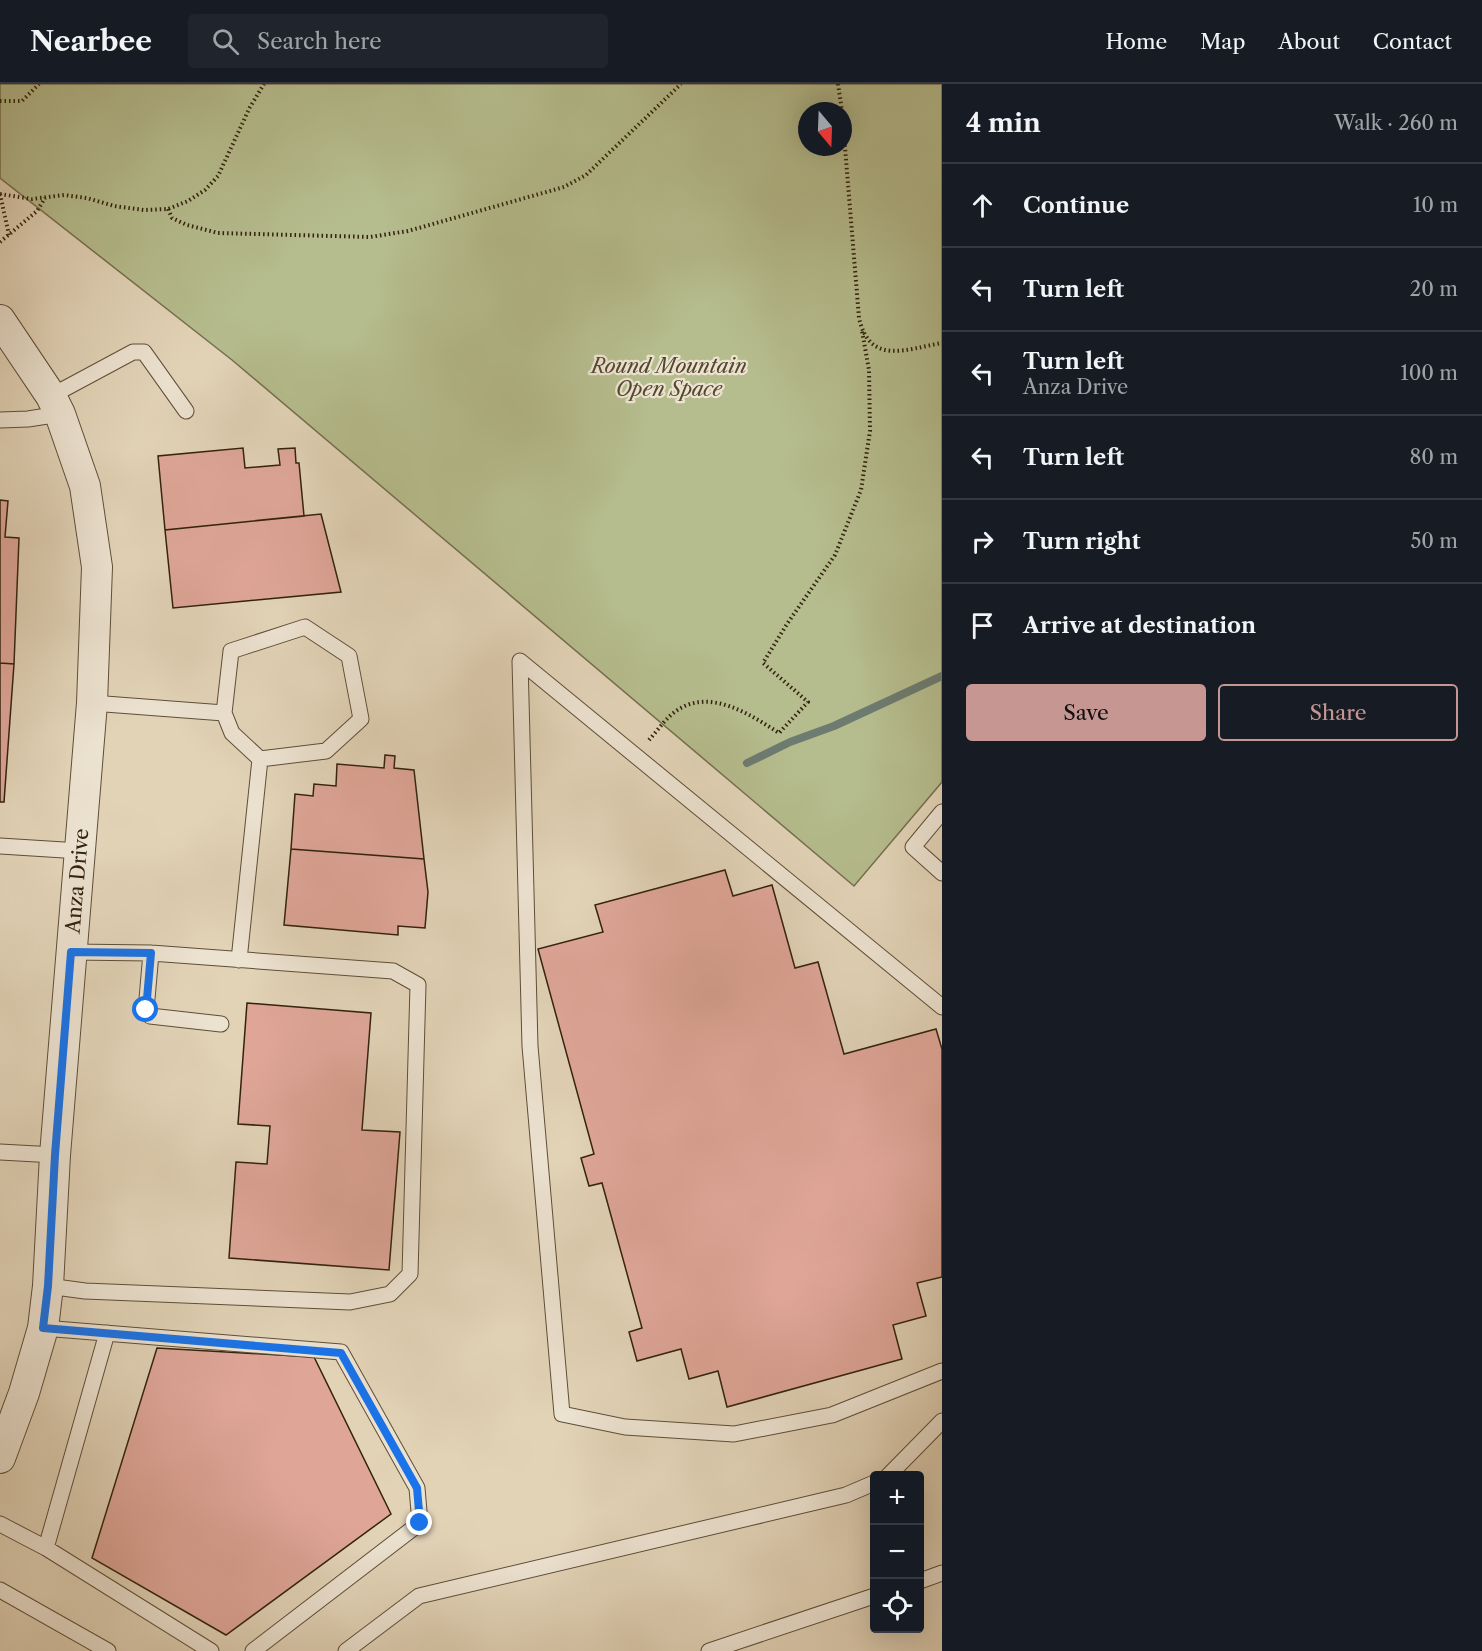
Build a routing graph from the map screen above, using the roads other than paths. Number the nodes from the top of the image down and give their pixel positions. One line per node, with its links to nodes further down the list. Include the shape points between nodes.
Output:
1 (0, 320): 2 (street, Anza Drive)
2 (56, 405): 3 (lane, via 133,352 144,352); 4 (lane, via 28,419); 5 (street, Anza Drive, via 84,486 97,567)
3 (186, 411)
4 (0, 420)
5 (92, 703): 6 (lane); 10 (street, Anza Drive)
6 (224, 713): 7 (lane, via 232,733); 7 (lane, via 231,651 305,627 349,656 361,719 326,751)
7 (260, 759): 14 (lane)
8 (942, 812): 11 (lane, via 913,847)
9 (0, 846): 10 (lane)
10 (80, 851): 12 (street, Anza Drive)
11 (942, 873)
12 (71, 952): 13 (lane); 18 (street, Anza Drive)
13 (151, 953): 14 (lane); 16 (lane, via 146,1010 150,1016)
14 (239, 960): 19 (lane, via 393,971 417,985 410,1274 390,1294 350,1302 85,1291)
15 (942, 1007): 22 (lane, via 520,661 530,1046 562,1414 625,1427 734,1434 832,1415)
16 (221, 1024)
17 (0, 1152): 18 (lane)
18 (55, 1155): 19 (street, Anza Drive)
19 (48, 1286): 20 (street, Anza Drive)
20 (43, 1328): 21 (lane); 24 (street, Anza Drive)
21 (107, 1333): 28 (lane); 35 (lane, via 341,1353 417,1488 420,1523)
22 (942, 1371)
23 (942, 1421): 25 (lane)
24 (0, 1458)
25 (893, 1471)
26 (870, 1485): 36 (lane, via 846,1495 419,1596)
27 (0, 1524): 28 (lane)
28 (46, 1548): 34 (lane)
29 (942, 1573): 30 (lane)
30 (924, 1580)
31 (0, 1590): 33 (lane)
32 (870, 1597): 37 (lane)
33 (108, 1651)
34 (211, 1651)
35 (253, 1651)
36 (346, 1651)
37 (709, 1651)

